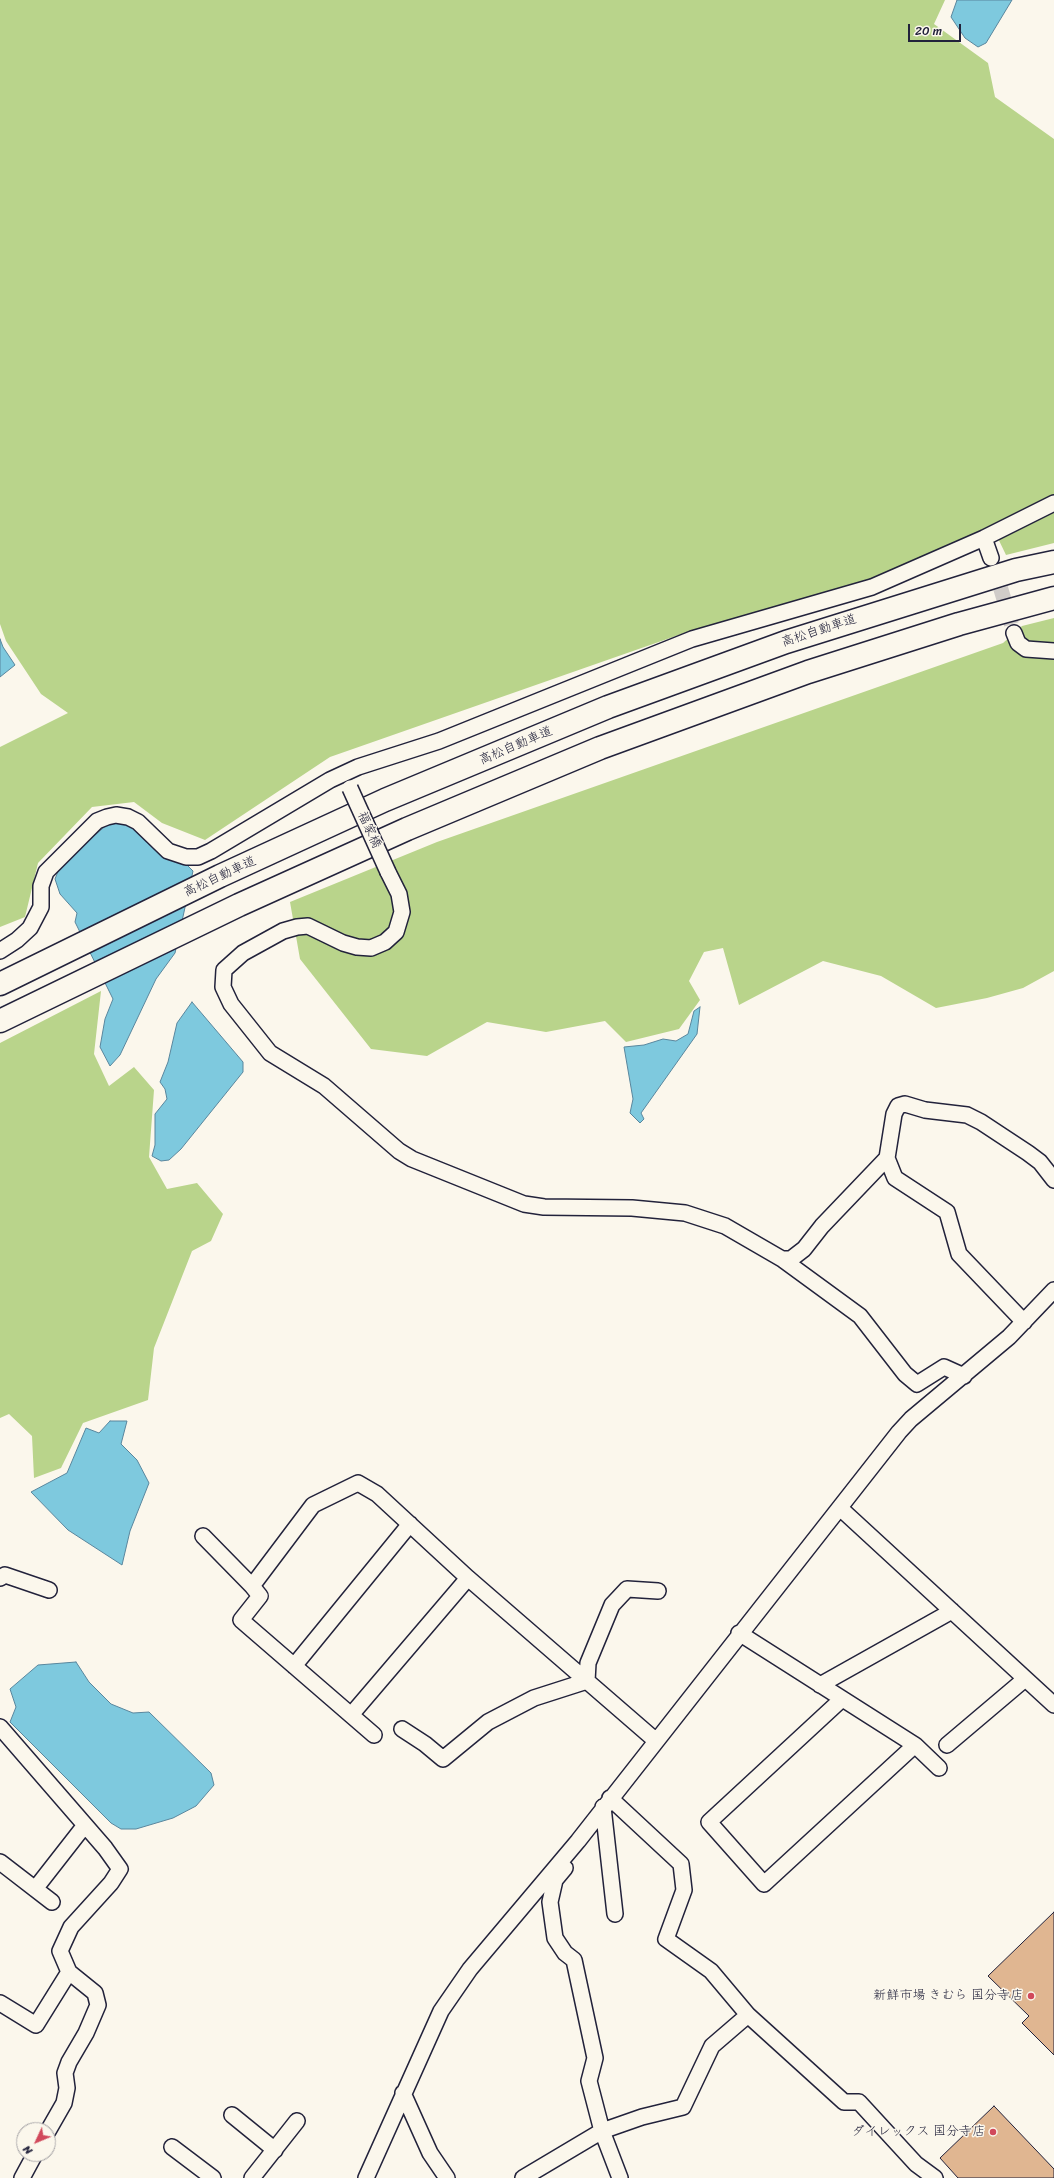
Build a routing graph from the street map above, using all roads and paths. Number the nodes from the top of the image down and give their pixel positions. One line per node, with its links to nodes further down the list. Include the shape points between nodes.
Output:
1 (1054, 503): 2 (street)
2 (984, 538): 3 (street); 8 (street, via 872,587 692,639 439,741)
3 (992, 558)
4 (1054, 562): 10 (highway, 高松自動車道, via 1016,570 786,642 608,707 385,800 220,876)
5 (1054, 598): 11 (highway, via 959,624 808,672 600,748 407,829 239,905)
6 (1014, 633): 7 (street, via 1018,643 1026,650)
7 (1054, 651)
8 (343, 773): 9 (street, via 198,857 186,857 168,851 138,822 128,817 116,815 97,821 46,872 41,886 41,907 30,928); 14 (street, 福家橋, bridge, via 399,894 402,912 396,932 385,942 371,948 343,943 308,926 297,927 259,942 224,970 223,986 231,1004 270,1053 324,1086 412,1159 502,1196 524,1204 544,1207 632,1208 684,1213 725,1226)
9 (0, 951)
10 (0, 984)
11 (0, 1021)
12 (887, 1158): 13 (street, via 894,1114 898,1106 905,1104 925,1110 967,1115 981,1122 1040,1162); 14 (street, via 822,1226 804,1249 791,1259); 16 (street, via 895,1178 947,1212 958,1254)
13 (1054, 1180)
14 (782, 1259): 17 (street, 福家橋, via 860,1316 905,1374 917,1384 944,1367)
15 (1054, 1290): 16 (street)
16 (1024, 1322): 17 (street)
17 (964, 1376): 18 (street, via 911,1419)
18 (840, 1508): 26 (street); 27 (street)
19 (410, 1524): 22 (street); 23 (street, via 377,1494 358,1483 313,1505); 28 (street)
20 (203, 1536): 23 (street)
21 (0, 1578): 24 (street, via 5,1575)
22 (468, 1578): 30 (street); 34 (street)
23 (252, 1586): 28 (street, via 260,1596 241,1620)
24 (49, 1590)
25 (658, 1591): 30 (street, via 627,1589 612,1605 588,1663)
26 (952, 1611): 29 (street); 31 (street)
27 (739, 1633): 31 (street); 38 (street)
28 (294, 1666): 34 (street)
29 (1026, 1679): 33 (street); 40 (street)
30 (587, 1681): 36 (street, via 534,1698 488,1722 443,1759); 38 (street)
31 (820, 1685): 32 (street)
32 (842, 1699): 39 (street); 39 (street, via 709,1822 764,1884)
33 (1054, 1705)
34 (351, 1715): 37 (street)
35 (0, 1727): 43 (street)
36 (402, 1729)
37 (374, 1735)
38 (655, 1740): 42 (street)
39 (915, 1745): 41 (street)
40 (947, 1745)
41 (939, 1768)
42 (606, 1803): 44 (street); 48 (street); 51 (street, via 681,1864 684,1890 666,1939 711,1971)
43 (85, 1825): 46 (street); 49 (street, via 120,1869 111,1883 71,1927 60,1950)
44 (578, 1841): 52 (street, via 470,1969 441,2011); 56 (street, via 580,1851 555,1880 550,1902 555,1938 565,1953 574,1960 595,2058 589,2081)
45 (0, 1862): 46 (street)
46 (36, 1889): 47 (street)
47 (52, 1902)
48 (615, 1914)
49 (69, 1972): 50 (street, via 36,2025); 55 (street, via 95,1993 98,2005 86,2033 69,2062 65,2073 67,2088 64,2103)
50 (0, 2003)
51 (748, 2015): 56 (street, via 712,2046 683,2107 642,2116); 67 (street, via 844,2102 859,2102 916,2164)
52 (404, 2093): 63 (street); 64 (street, via 430,2152)
53 (232, 2115): 58 (street)
54 (297, 2121): 58 (street)
55 (53, 2122)
56 (602, 2131): 65 (street); 66 (street)
57 (172, 2147): 61 (street)
58 (275, 2150): 62 (street)
59 (31, 2162): 60 (street)
60 (22, 2178)
61 (213, 2178)
62 (252, 2178)
63 (366, 2178)
64 (447, 2178)
65 (523, 2178)
66 (620, 2178)
67 (935, 2178)

